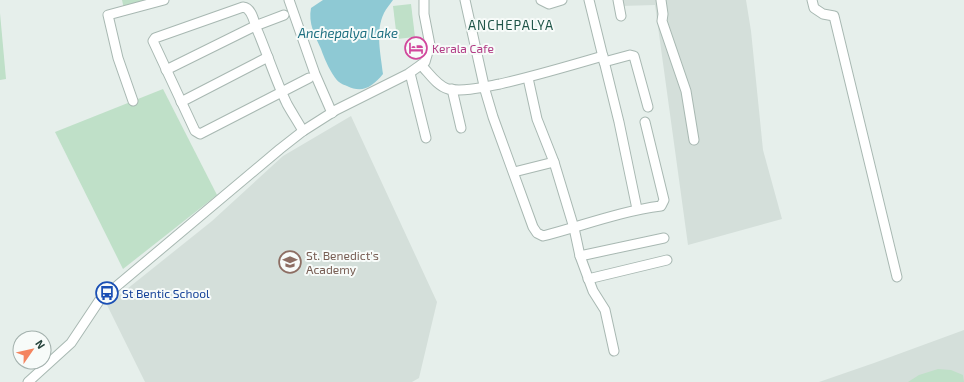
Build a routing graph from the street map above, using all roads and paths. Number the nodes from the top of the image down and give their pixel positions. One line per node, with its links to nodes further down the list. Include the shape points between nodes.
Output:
1 (164, 0): 24 (street, via 108,15 118,58)
2 (289, 0): 27 (street, via 314,74)
3 (424, 0): 16 (street, via 430,45 425,62)
4 (465, 0): 21 (street)
5 (541, 0): 6 (street, via 549,4)
6 (562, 0)
7 (589, 0): 15 (street)
8 (618, 0): 12 (street)
9 (661, 0): 32 (street, via 662,21 686,91)
10 (812, 0): 40 (street, via 814,8 823,14 834,16)
11 (284, 15): 13 (street)
12 (621, 16)
13 (255, 26): 14 (street); 17 (street); 17 (street, via 251,12 243,7 154,38 153,42)
14 (268, 57): 23 (street); 25 (street)
15 (604, 59): 20 (street); 26 (street, via 634,56); 35 (street)
16 (421, 65): 18 (street); 22 (street, via 442,86)
17 (166, 70): 25 (street)
18 (410, 73): 27 (street); 31 (street)
19 (309, 78): 23 (street)
20 (528, 78): 21 (street); 33 (street, via 537,119)
21 (485, 87): 22 (street); 34 (street, via 493,117)
22 (452, 89): 29 (street)
23 (282, 92): 25 (street, via 200,134 195,131); 30 (street)
24 (133, 101)
25 (181, 102)
26 (648, 107)
27 (332, 113): 30 (street)
28 (645, 122): 35 (street, via 664,202 661,206)
29 (461, 128)
30 (303, 131): 43 (street, via 98,301 71,343)
31 (426, 138)
32 (694, 140)
33 (554, 162): 34 (street); 36 (street)
34 (514, 172): 36 (street, via 537,233 542,236)
35 (637, 209): 36 (street)
36 (574, 228): 38 (street)
37 (664, 238): 38 (street)
38 (580, 256): 41 (street)
39 (667, 260): 41 (street)
40 (897, 277)
41 (588, 279): 42 (street, via 605,310)
42 (614, 351)
43 (28, 382)

